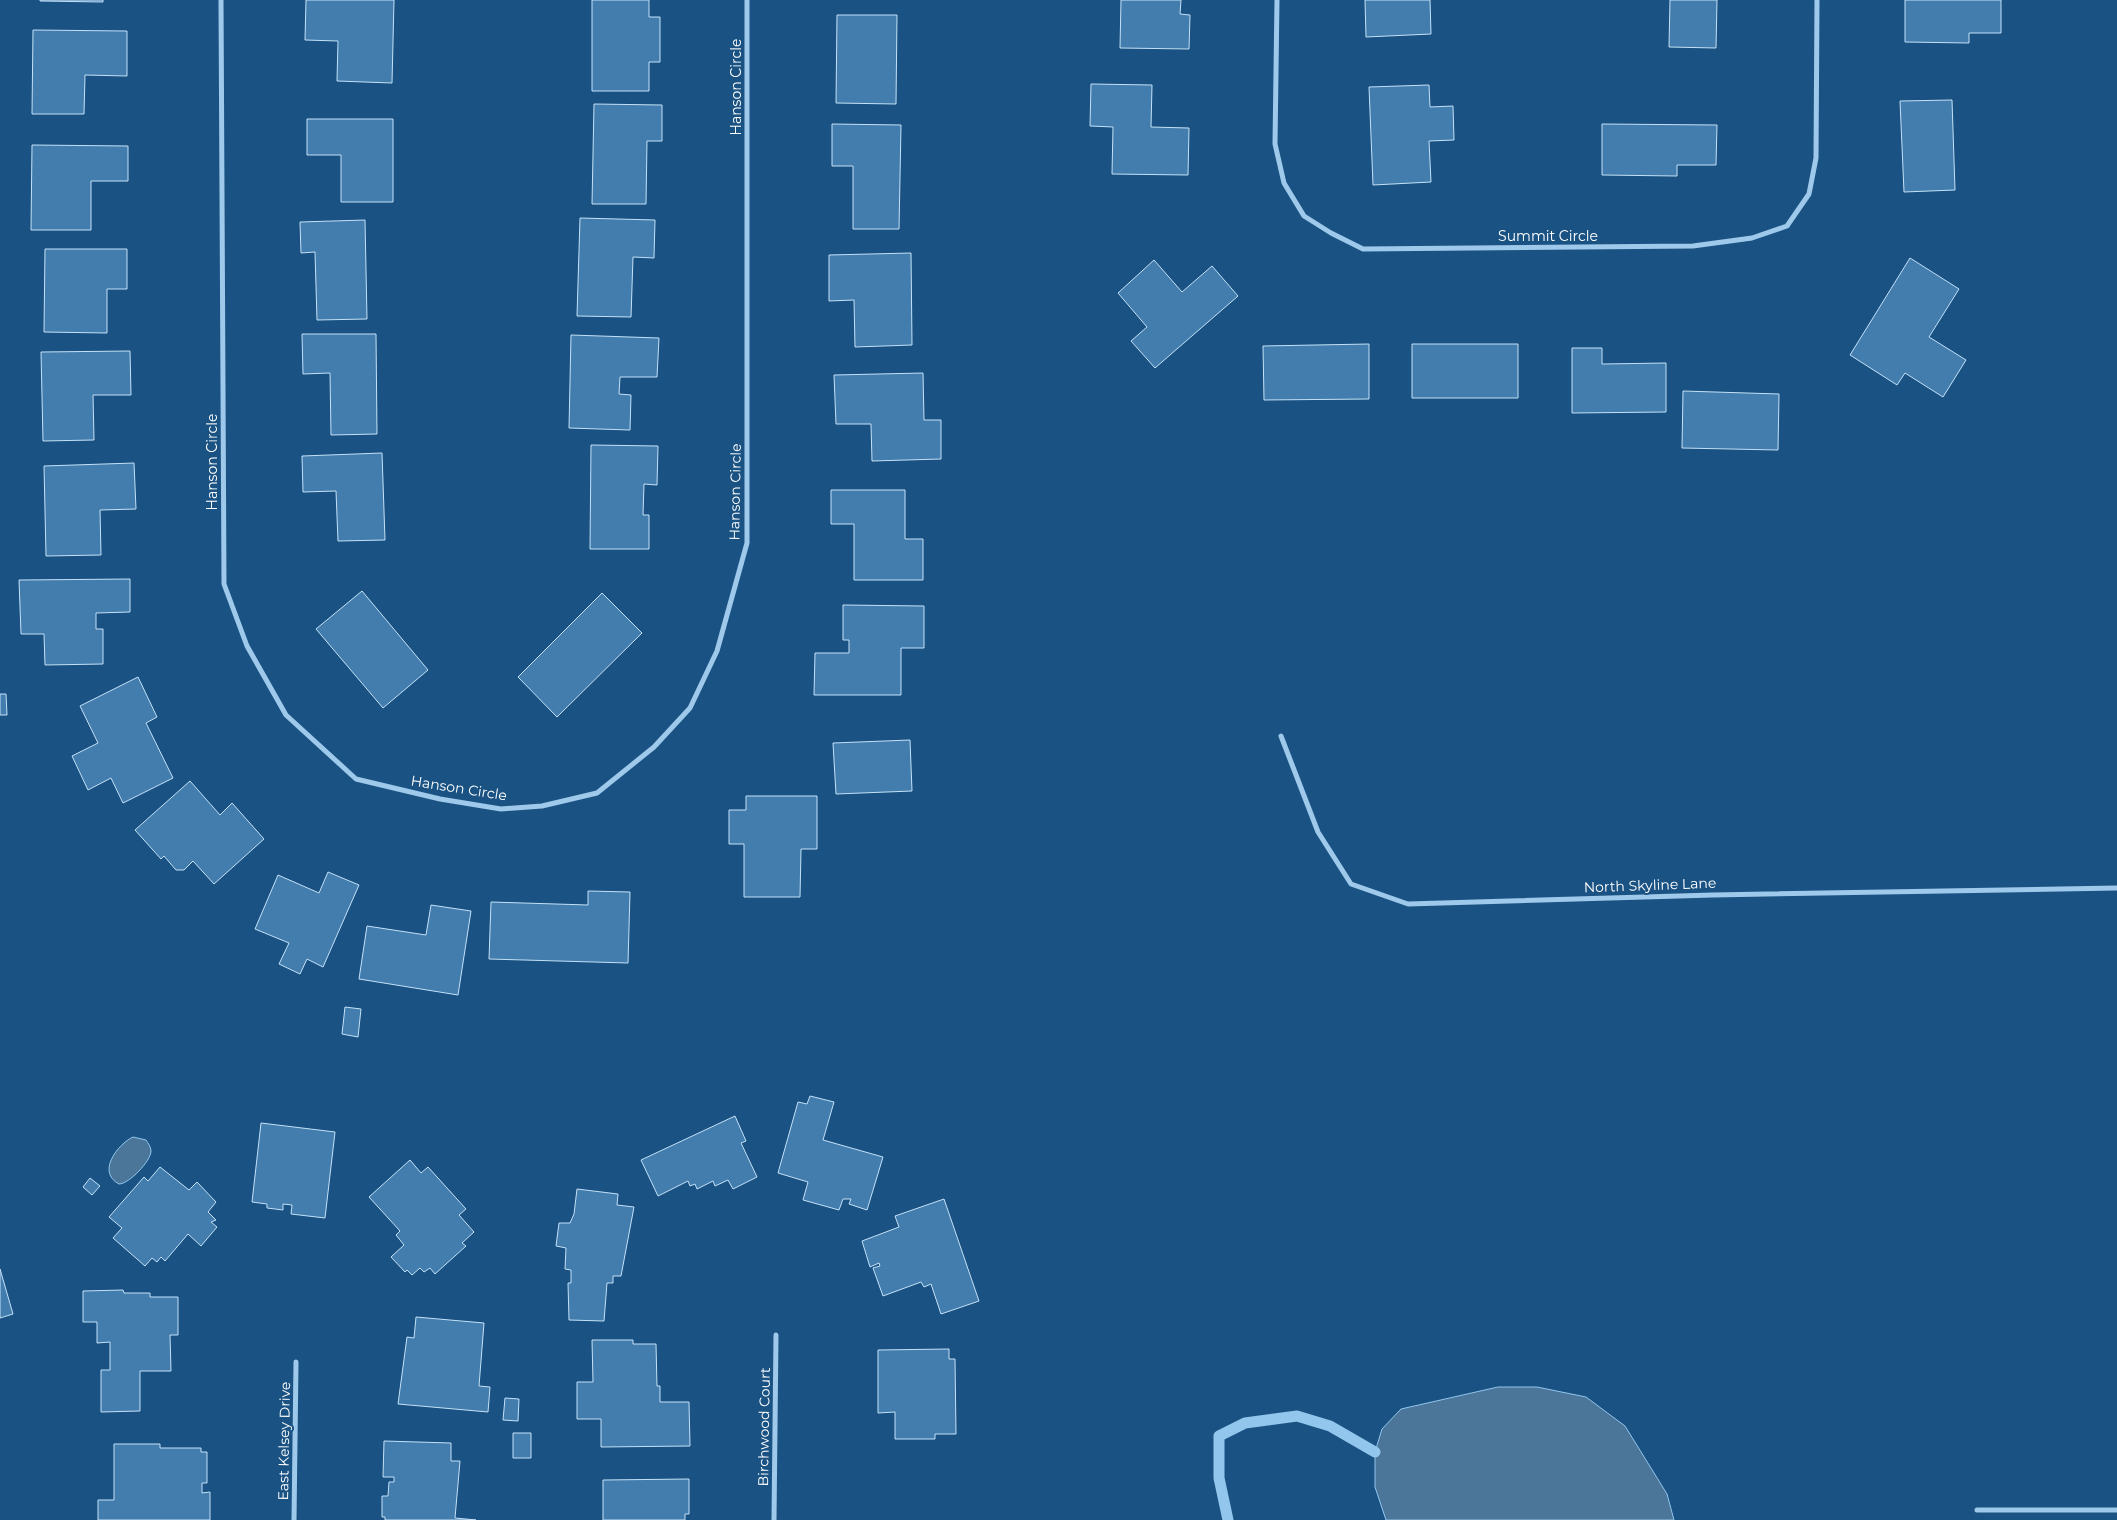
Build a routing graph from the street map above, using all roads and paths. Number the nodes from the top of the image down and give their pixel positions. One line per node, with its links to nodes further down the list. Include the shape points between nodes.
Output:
1 (222, 0): 2 (street, Hanson Circle, via 224,584 247,646 286,715 356,779 440,799 501,809 542,806 597,793 654,747 690,708 717,651 747,543)
2 (747, 0)
3 (1277, 0): 4 (street, Summit Circle, via 1275,144 1284,183 1304,216 1363,249 1692,246 1752,238 1787,226 1809,194 1816,158)
4 (1817, 0)
5 (1281, 736): 6 (street, North Skyline Lane, via 1318,832 1351,884 1408,904 1722,894)
6 (2117, 888)
7 (776, 1334): 12 (street, Birchwood Court)
8 (296, 1362): 11 (street, East Kelsey Drive)
9 (1977, 1510): 10 (street)
10 (2117, 1510)
11 (294, 1520)
12 (774, 1520)

